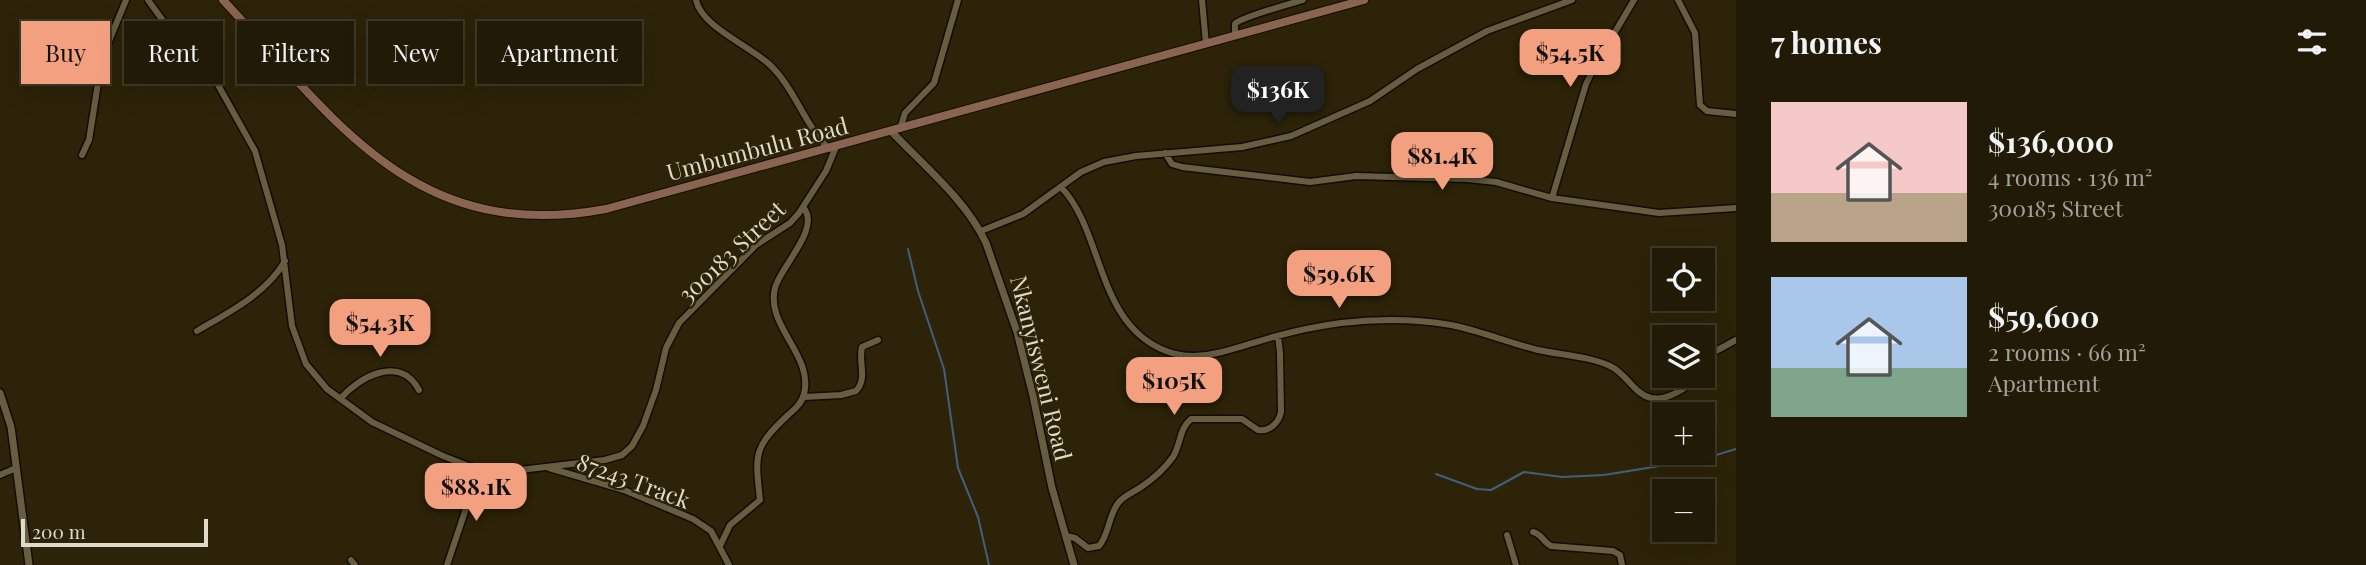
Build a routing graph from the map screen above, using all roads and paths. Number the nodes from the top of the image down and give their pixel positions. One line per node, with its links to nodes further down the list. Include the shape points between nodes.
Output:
1 (126, 0): 20 (street, via 102,58 89,140)
2 (148, 0): 26 (street, via 208,67 240,122 262,169)
3 (223, 0): 18 (main road, Umbumbulu Road, via 380,161 428,190 484,209 536,216 591,212)
4 (696, 0): 18 (street, via 707,21 776,72 812,132)
5 (952, 0): 13 (street)
6 (958, 0): 13 (street)
7 (1202, 0): 15 (street)
8 (1303, 0): 14 (street, via 1240,19)
9 (1364, 0): 14 (main road, Umbumbulu Road)
10 (1572, 0): 19 (street, via 1487,31 1416,69 1370,101 1291,136 1242,147)
11 (1634, 0): 22 (street, via 1586,84)
12 (1678, 0): 16 (street, via 1695,33 1700,105 1707,111)
13 (954, 12): 17 (street, via 934,83)
14 (1235, 36): 15 (main road, Umbumbulu Road)
15 (1206, 44): 17 (main road, Umbumbulu Road)
16 (1736, 114)
17 (895, 130): 18 (main road, Umbumbulu Road); 25 (street, Nkanyisweni Road)
18 (832, 148): 23 (street, 300183 Street, via 830,164)
19 (1165, 153): 21 (street, via 1104,162); 22 (street, via 1175,166 1265,178 1310,182 1356,176 1468,179)
20 (82, 155)
21 (1061, 187): 25 (street, via 1023,214); 28 (street, via 1076,204 1098,266 1124,318 1154,345 1175,354 1206,356)
22 (1552, 198): 24 (street, via 1659,213)
23 (803, 207): 35 (street, via 808,217 804,235 779,277 774,296 803,369); 37 (street, 300183 Street, via 790,223 756,245 679,323 632,446 605,460)
24 (1736, 208)
25 (981, 231): 43 (street, Nkanyisweni Road, via 1017,332)
26 (285, 261): 27 (street, via 263,288); 36 (street, via 296,342 311,371)
27 (197, 331)
28 (1278, 336): 32 (street, via 1341,323 1427,322 1602,363 1653,398); 43 (street, via 1281,412 1270,428 1258,430 1242,419 1191,419 1182,428 1166,465 1120,501 1098,545 1088,548)
29 (878, 340): 35 (street, via 862,347 863,378 856,391)
30 (1736, 340): 31 (street)
31 (1715, 351)
32 (1684, 388)
33 (419, 390): 36 (street, via 406,374 382,373 359,380)
34 (0, 393): 38 (street, via 11,427)
35 (804, 397): 44 (street, via 764,441 756,461 760,500 730,525)
36 (340, 399): 39 (street, via 386,429)
37 (547, 467): 39 (street, 300183 Street); 44 (street, 87243 Track, via 624,490 692,519 711,531)
38 (16, 468): 40 (street); 45 (street)
39 (479, 470): 46 (street)
40 (0, 475)
41 (1533, 532): 50 (street, via 1551,546 1613,551 1620,555)
42 (1507, 535): 49 (street)
43 (1066, 536): 48 (street, Nkanyisweni Road)
44 (720, 546): 47 (street, 87243 Track)
45 (29, 565)
46 (447, 565)
47 (729, 565)
48 (1074, 565)
49 (1516, 565)
50 (1622, 565)

